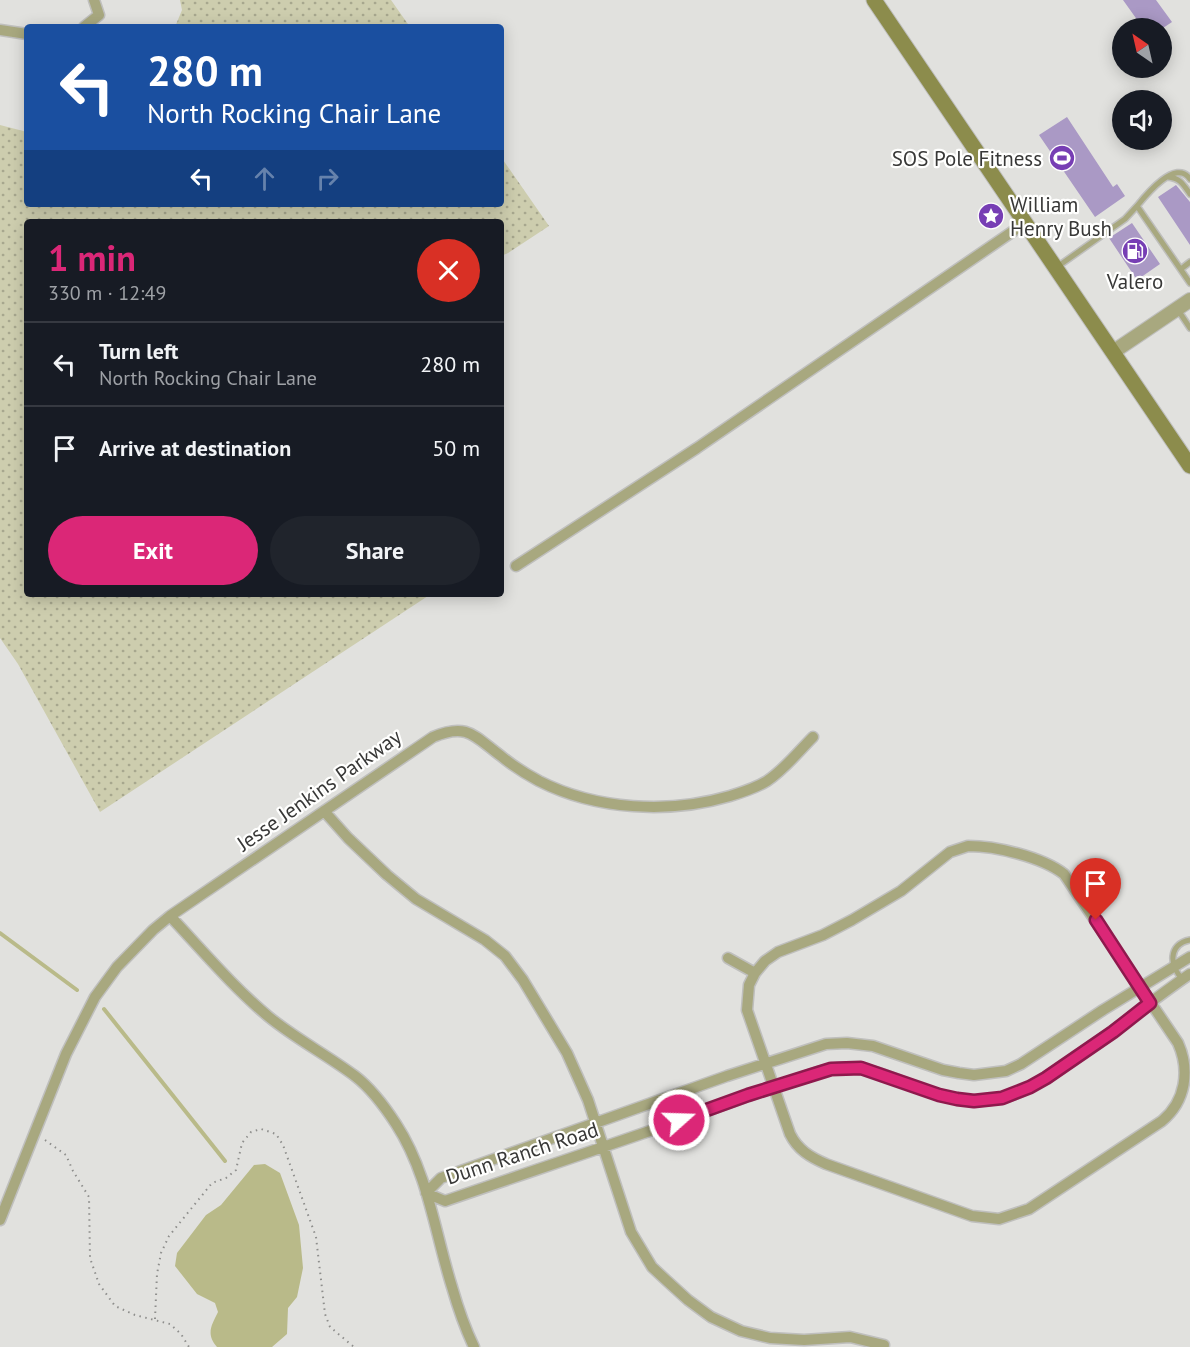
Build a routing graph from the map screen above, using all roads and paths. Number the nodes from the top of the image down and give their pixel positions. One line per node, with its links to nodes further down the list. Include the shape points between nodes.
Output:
1 (94, 0): 3 (street, via 99,15)
2 (874, 0): 10 (main road)
3 (88, 24)
4 (0, 30): 5 (street)
5 (24, 34)
6 (1168, 177): 7 (lane, via 1180,171); 8 (lane, via 1182,182); 9 (lane)
7 (1190, 179)
8 (1190, 194)
9 (1137, 206): 12 (lane, via 1125,219); 13 (lane)
10 (1025, 223): 12 (main road); 20 (street, via 697,448)
11 (1190, 262): 13 (lane)
12 (1055, 268): 18 (main road)
13 (1180, 269): 14 (lane)
14 (1190, 283)
15 (1190, 300): 16 (street)
16 (1177, 308): 17 (lane); 18 (street)
17 (1190, 328)
18 (1113, 352): 19 (main road)
19 (1190, 466)
20 (516, 566)
21 (813, 737): 22 (street, Jesse Jenkins Parkway, via 777,773 757,786 691,805 668,807 624,806 575,795 538,781 472,733 444,732)
22 (324, 811): 23 (street, Jesse Jenkins Parkway); 34 (street, via 368,857 416,898 505,956 567,1053)
23 (170, 916): 35 (street, Jesse Jenkins Parkway, via 117,967 96,997 66,1054); 37 (street, via 268,1016 355,1076 375,1095 398,1127)
24 (1190, 940): 27 (lane, via 1173,952)
25 (1190, 957): 27 (street, Dunn Ranch Road)
26 (728, 958): 28 (street)
27 (1174, 968): 29 (lane); 30 (street, Dunn Ranch Road)
28 (755, 973): 30 (street, via 778,952 823,935 901,891 950,852 980,846 1042,863 1064,874); 32 (street, via 748,985 747,1010)
29 (1187, 978): 31 (street, Dunn Ranch Road)
30 (1141, 988): 31 (street); 32 (street, Dunn Ranch Road, via 1022,1064 993,1074 943,1070 873,1046 847,1043 826,1044)
31 (1150, 1003): 33 (street, Dunn Ranch Road, via 1046,1078 1002,1098 957,1099 861,1068 831,1069); 33 (street, via 1184,1051 1186,1090 1176,1108 1041,1202 999,1219 972,1216 811,1158 794,1142)
32 (765, 1064): 33 (street); 34 (street, Dunn Ranch Road)
33 (773, 1087): 36 (street, Dunn Ranch Road)
34 (596, 1124): 36 (street); 37 (street, Dunn Ranch Road, via 441,1178)
35 (34, 1137): 38 (street, Jesse Jenkins Parkway); 39 (path, via 48,1141 66,1155 89,1197 90,1258 99,1284 115,1306)
36 (604, 1147): 37 (street, Dunn Ranch Road, via 445,1201); 40 (street, via 625,1217 642,1252 666,1280 711,1317 741,1331 770,1338 850,1337)
37 (426, 1193): 43 (street, via 453,1292)
38 (0, 1220)
39 (154, 1319): 41 (path, via 170,1324); 42 (path, via 161,1253 170,1236 212,1184 236,1170 242,1143 251,1132 261,1129 276,1134 283,1145 316,1237 327,1321)
40 (884, 1345)
41 (189, 1347)
42 (354, 1347)
43 (474, 1347)

